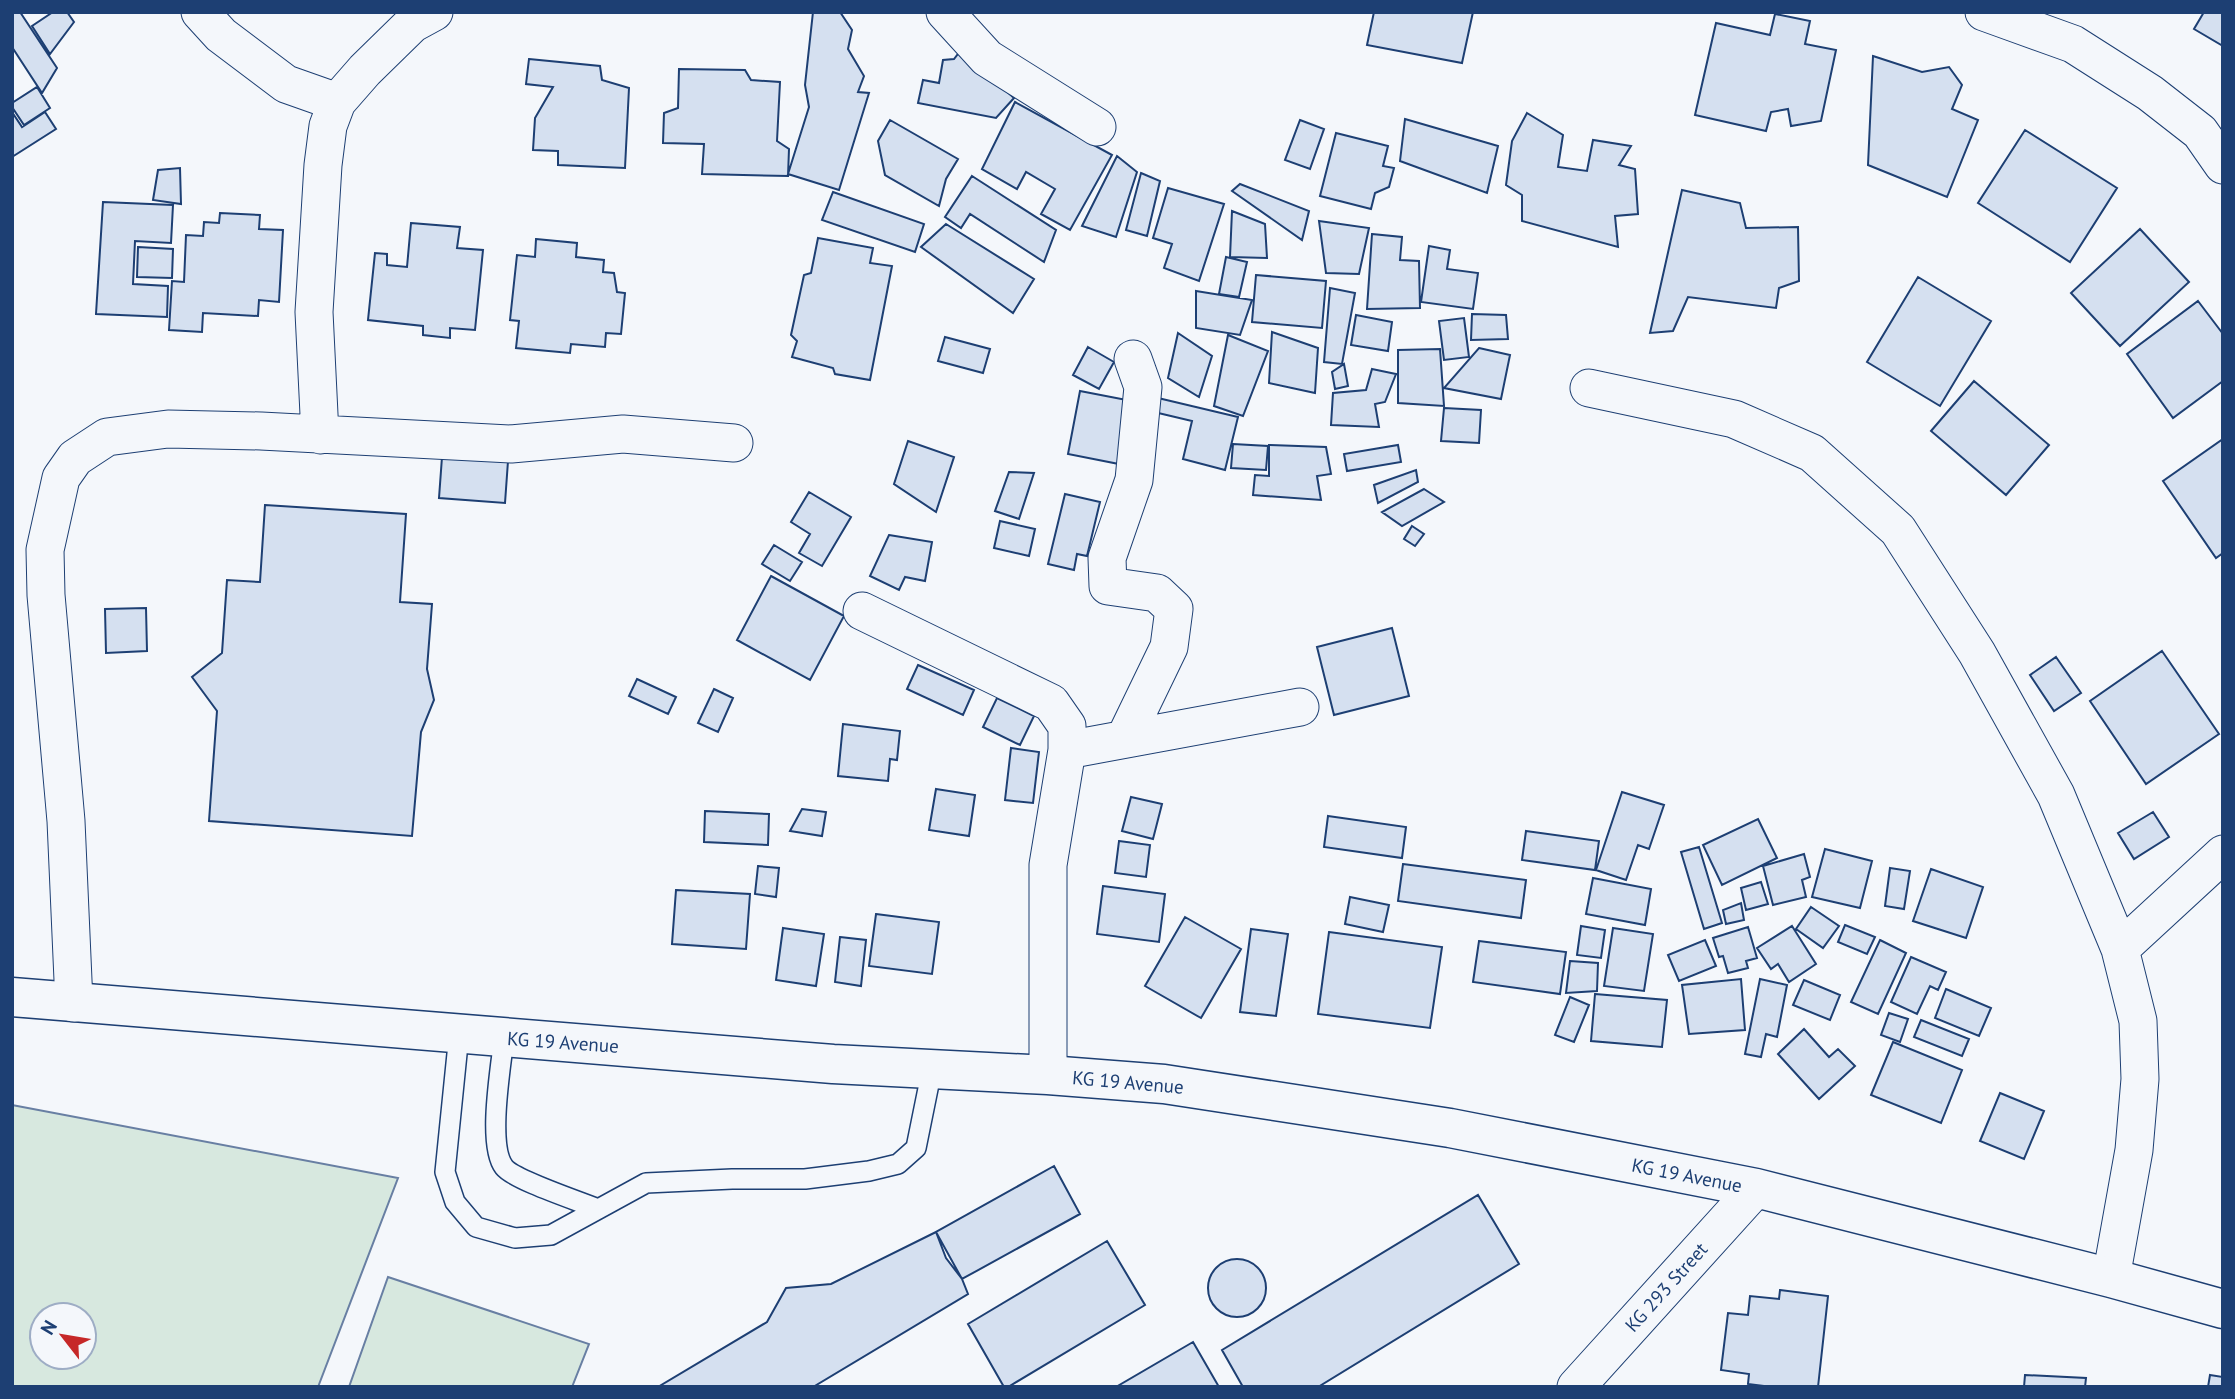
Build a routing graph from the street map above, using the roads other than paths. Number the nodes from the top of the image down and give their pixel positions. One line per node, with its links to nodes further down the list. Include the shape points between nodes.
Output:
1 (200, 12): 5 (street, via 221,35 286,84)
2 (434, 12): 5 (street, via 412,24)
3 (945, 12): 6 (street, via 987,58)
4 (1984, 12): 7 (street, via 2073,44 2150,93 2200,132)
5 (337, 102): 10 (street, via 328,125 323,165 314,312)
6 (1097, 127)
7 (2223, 165)
8 (1133, 359): 14 (street, via 1143,387 1134,480 1107,558 1108,586 1157,593 1174,609 1168,646)
9 (1590, 388): 17 (street, via 1734,419 1812,453 1898,530 1978,653 2056,795)
10 (320, 435): 11 (street, via 511,444 623,434); 19 (street, via 168,429 107,437 75,458 61,478 46,550 46,595 66,821)
11 (734, 443)
12 (862, 611): 15 (street, via 1051,702 1067,726)
13 (1300, 706): 14 (street)
14 (1125, 738): 15 (street)
15 (1067, 750): 23 (street, via 1048,865)
16 (2223, 854): 17 (street)
17 (2120, 949): 26 (street, via 2138,1021 2140,1079 2134,1150)
18 (12, 997): 19 (main road, KG 19 Avenue)
19 (74, 1003): 20 (main road, KG 19 Avenue)
20 (459, 1034): 21 (main road, KG 19 Avenue); 25 (lane, via 445,1172 455,1202 476,1227 515,1238 551,1235)
21 (504, 1038): 22 (main road, KG 19 Avenue); 25 (lane, via 496,1119 497,1151 504,1168)
22 (932, 1069): 23 (main road, KG 19 Avenue); 25 (lane, via 916,1148 898,1164 805,1179 646,1183)
23 (1048, 1075): 24 (main road, KG 19 Avenue, via 1164,1084 1450,1128)
24 (1755, 1188): 26 (main road, KG 19 Avenue); 28 (street, KG 293 Street)
25 (598, 1209)
26 (2110, 1278): 27 (main road, KG 19 Avenue)
27 (2223, 1310)
28 (1576, 1387)

